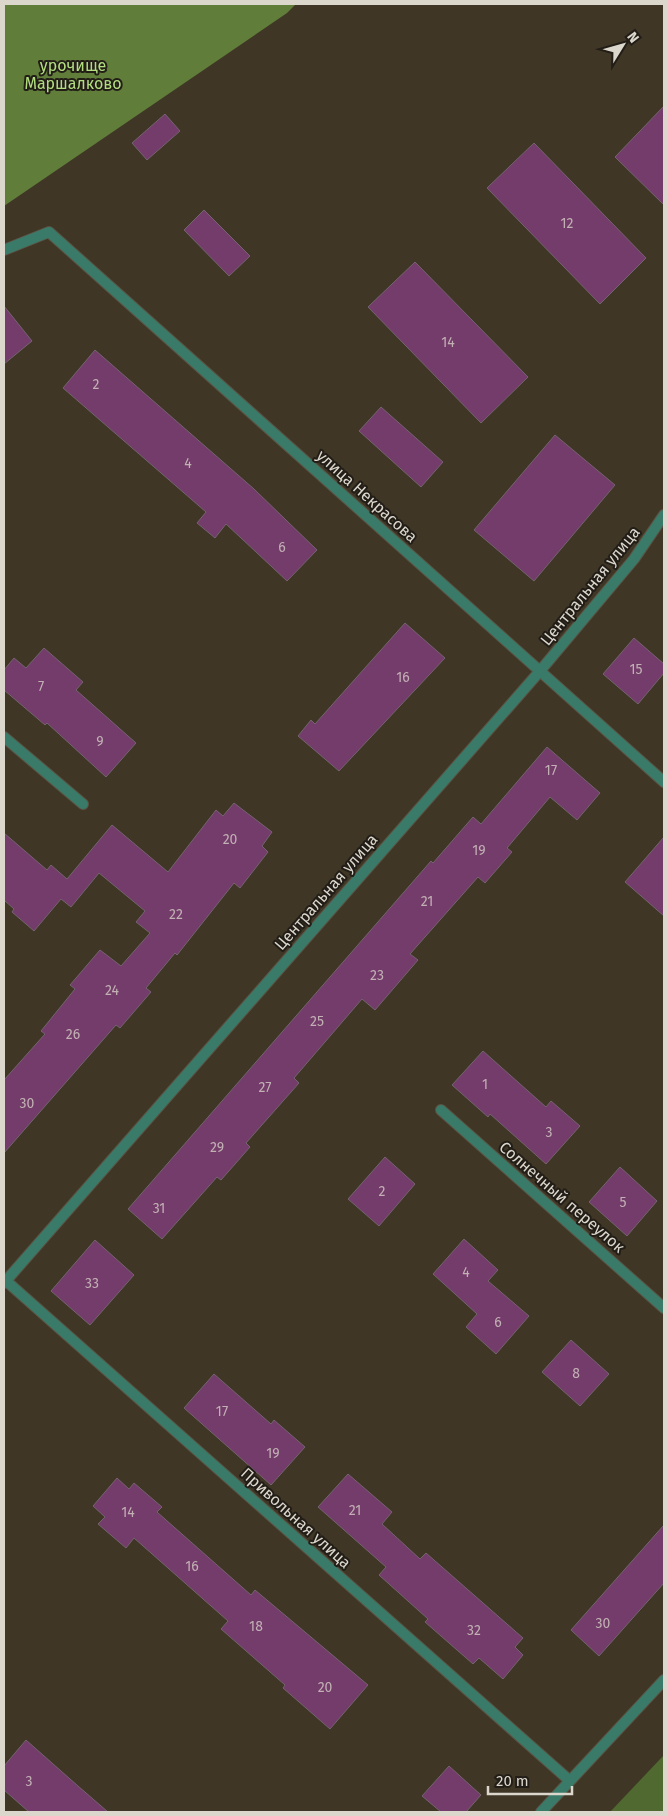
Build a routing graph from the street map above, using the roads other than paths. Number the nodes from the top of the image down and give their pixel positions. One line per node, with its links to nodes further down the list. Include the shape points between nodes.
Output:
1 (4, 250): 3 (street, улица Некрасова, via 49,232)
2 (664, 515): 3 (street, Центральная улица, via 634,559)
3 (540, 671): 5 (street, улица Некрасова); 8 (street, Центральная улица)
4 (4, 737): 6 (street)
5 (664, 782)
6 (83, 804)
7 (440, 1110): 9 (street, Солнечный переулок)
8 (4, 1281): 11 (street, Привольная улица)
9 (664, 1308)
10 (664, 1680): 11 (street)
11 (569, 1780): 12 (street)
12 (541, 1812)

